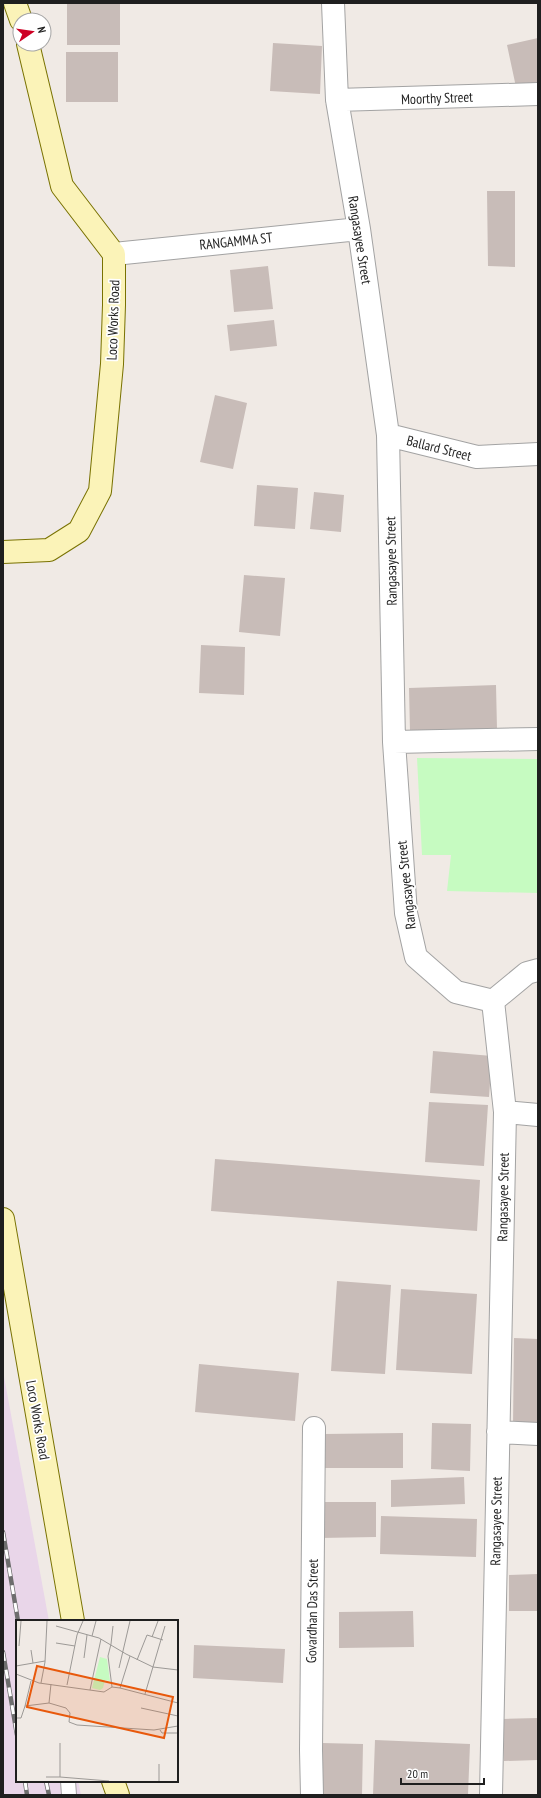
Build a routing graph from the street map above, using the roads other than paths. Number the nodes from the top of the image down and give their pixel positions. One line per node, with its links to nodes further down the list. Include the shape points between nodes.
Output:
1 (333, 3): 4 (street, Rangasayee Street)
2 (30, 52): 6 (street, via 62,186)
3 (538, 94): 4 (street, Moorthy Street)
4 (337, 100): 5 (street, Rangasayee Street)
5 (359, 229): 6 (street, RANGAMMA ST); 7 (street, Rangasayee Street)
6 (114, 254): 9 (street, Loco Works Road, via 112,364 100,491 79,531 49,550)
7 (388, 435): 8 (street, Ballard Street, via 477,457); 11 (street, Rangasayee Street)
8 (538, 454)
9 (3, 552)
10 (538, 739): 11 (street)
11 (394, 742): 13 (street, Rangasayee Street, via 406,913 416,957 456,992)
12 (538, 970): 13 (street, via 527,973)
13 (493, 1001): 14 (street, Rangasayee Street)
14 (505, 1112): 15 (street); 18 (street, Rangasayee Street)
15 (538, 1115)
16 (3, 1219): 20 (street, Loco Works Road)
17 (314, 1428): 25 (street, Govardhan Das Street)
18 (498, 1432): 19 (street); 26 (street, Rangasayee Street)
19 (538, 1434)
20 (73, 1620)
21 (68, 1782): 23 (lane)
22 (113, 1782): 24 (street)
23 (69, 1795)
24 (118, 1795)
25 (312, 1795)
26 (491, 1795)

